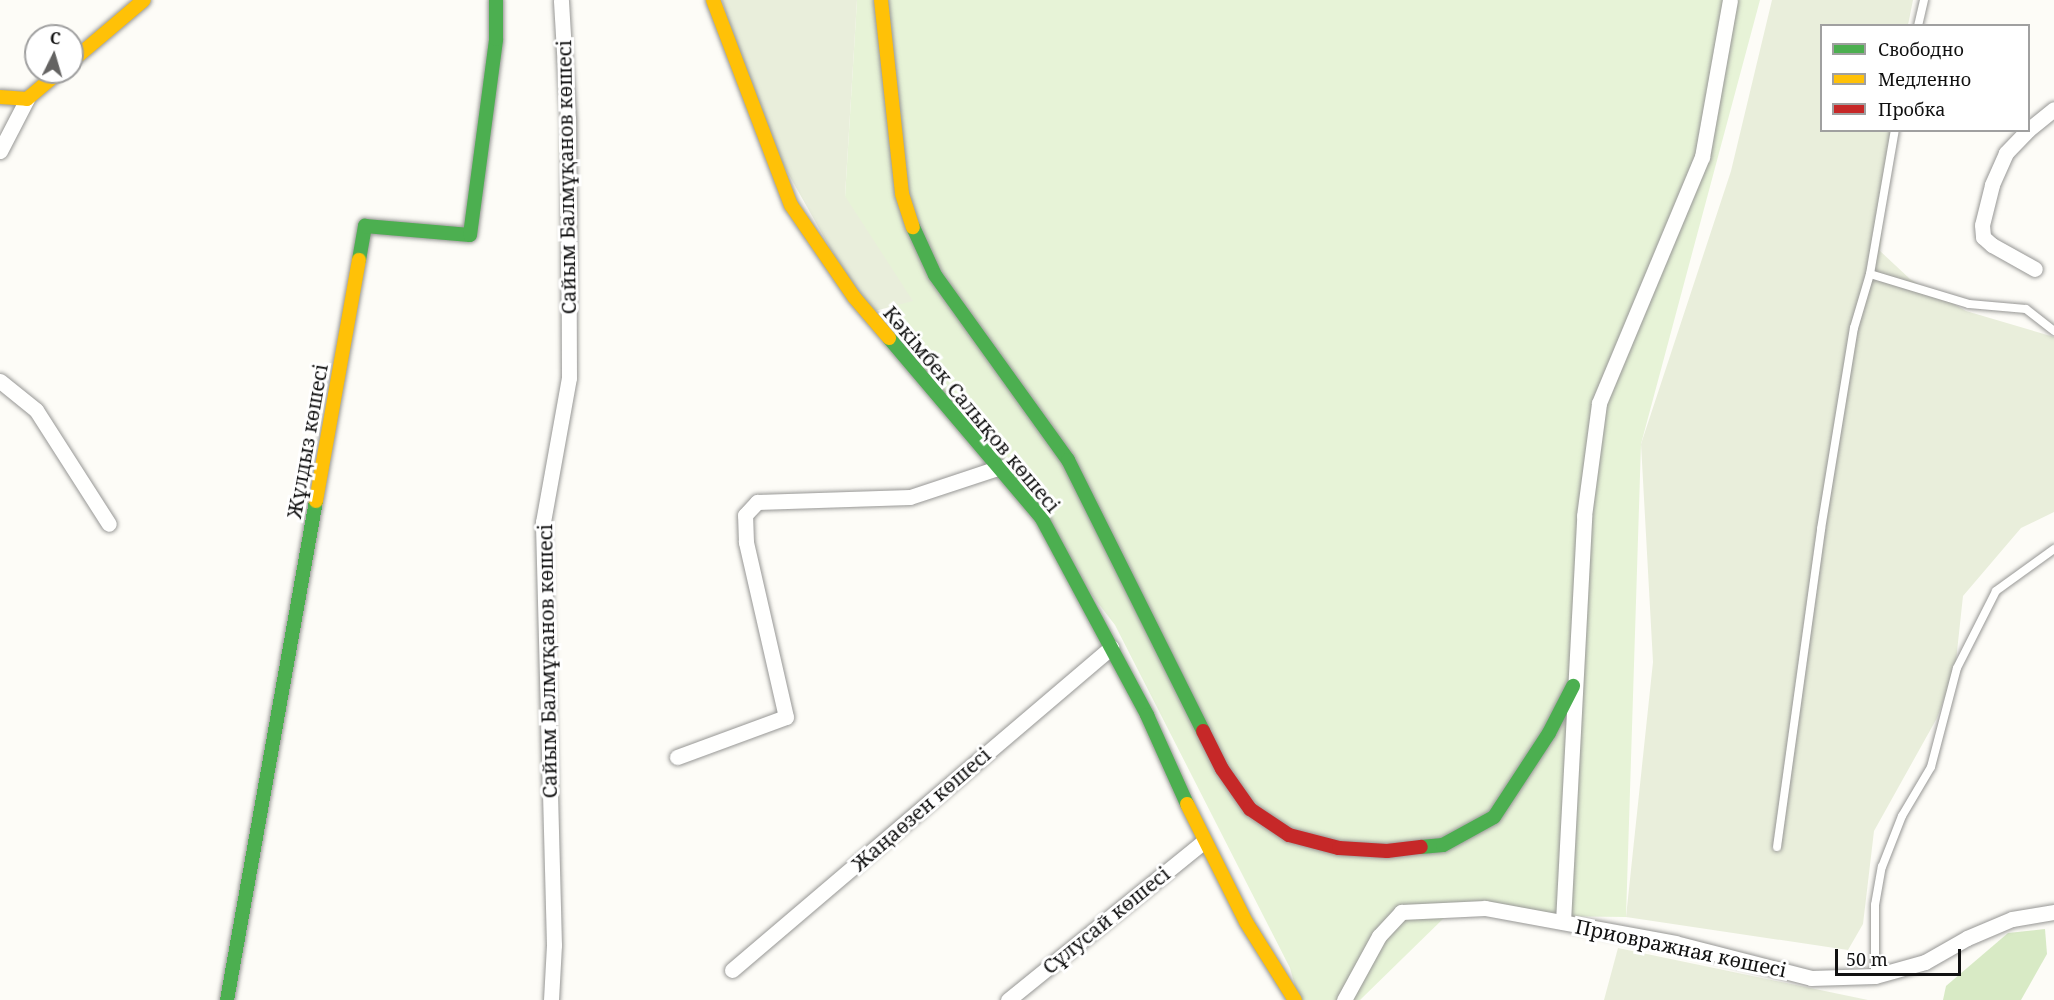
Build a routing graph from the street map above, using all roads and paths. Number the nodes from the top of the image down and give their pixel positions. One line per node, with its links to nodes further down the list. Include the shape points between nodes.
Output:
1 (144, 0): 9 (street)
2 (496, 0): 34 (street, Жұлдыз көшесі, via 496,39 470,235 365,226)
3 (561, 0): 35 (street, Сайым Балмұқанов көшесі, via 568,119 569,378 543,522 554,945)
4 (713, 0): 22 (street, Кәкімбек Салықов көшесі, via 791,205 854,297)
5 (881, 0): 26 (street, via 902,194 919,243 935,275 1068,460 1222,769 1250,809 1289,835 1339,848 1387,851 1443,845 1494,817 1549,733)
6 (1730, 0): 26 (street, via 1702,157 1599,404 1584,516)
7 (1924, 0): 8 (lane)
8 (1918, 24)
9 (84, 51)
10 (45, 84): 12 (street)
11 (0, 97): 12 (street)
12 (27, 99): 17 (street)
13 (2054, 109): 14 (street)
14 (2030, 128)
15 (1895, 132): 19 (lane)
16 (2026, 132): 18 (street, via 2006,153 1992,185 1982,225 1983,237 1992,245)
17 (0, 151)
18 (2035, 269)
19 (1870, 274): 20 (lane, via 1969,304 2026,309); 29 (lane, via 1854,328 1821,530)
20 (2054, 331)
21 (0, 381): 23 (street, via 36,410)
22 (1000, 467): 25 (street, Кәкімбек Салықов көшесі, via 1041,518); 27 (street, via 910,497 757,502 745,514 746,542 786,717)
23 (109, 524)
24 (2054, 549): 33 (lane, via 1996,591 1957,668 1931,767 1902,816 1882,867 1875,905)
25 (1111, 647): 28 (street, Кәкімбек Салықов көшесі, via 1148,715); 32 (street, Жаңаөзен көшесі)
26 (1573, 686): 31 (street)
27 (677, 757)
28 (1204, 841): 36 (street, Сұлусай көшесі); 37 (street, Кәкімбек Салықов көшесі, via 1246,922)
29 (1777, 847)
30 (2054, 912): 33 (street, Приовражная көшесі, via 2012,919 1925,962)
31 (1563, 922): 33 (street, Приовражная көшесі, via 1675,943 1811,978); 38 (street, Приовражная көшесі, via 1485,908 1401,912 1378,936)
32 (732, 970)
33 (1875, 976)
34 (227, 1000)
35 (551, 1000)
36 (1008, 1000)
37 (1295, 1000)
38 (1344, 1000)

